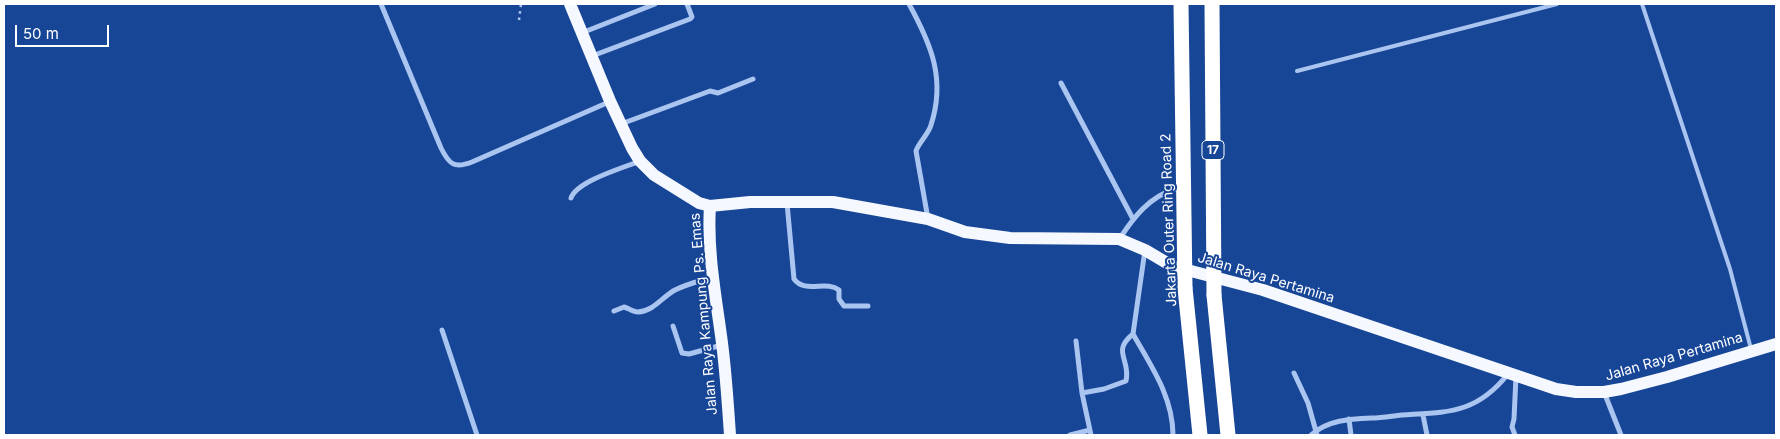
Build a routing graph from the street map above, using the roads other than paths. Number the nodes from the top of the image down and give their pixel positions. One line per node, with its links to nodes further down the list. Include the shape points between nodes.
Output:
1 (381, 4): 15 (street, via 440,148 453,164 461,166 472,162)
2 (570, 4): 10 (main road, Jalan Raya Kampung Ps. Emas)
3 (655, 4): 10 (street)
4 (687, 4): 11 (street, via 690,19)
5 (909, 4): 22 (street, via 928,44 938,83 931,126 916,151)
6 (1181, 4): 48 (highway, Jakarta Outer Ring Road 2 / 17, bridge, via 1185,288)
7 (1212, 4): 49 (highway, 17, bridge, via 1214,296)
8 (1557, 4): 12 (lane)
9 (1642, 4): 35 (lane, via 1730,269)
10 (583, 33): 11 (main road, Jalan Raya Kampung Ps. Emas)
11 (592, 56): 15 (main road, Jalan Raya Kampung Ps. Emas)
12 (1298, 71)
13 (753, 78): 16 (street, via 718,94 710,91)
14 (1061, 83): 23 (street)
15 (610, 101): 16 (main road, Jalan Raya Kampung Ps. Emas)
16 (621, 124): 17 (main road, Jalan Raya Kampung Ps. Emas)
17 (640, 161): 19 (street, via 589,182 573,193); 21 (main road, Jalan Raya Kampung Ps. Emas, via 680,192)
18 (1176, 189): 23 (street, via 1155,198)
19 (572, 198)
20 (787, 201): 21 (main road, Jalan Raya Pertamina); 22 (main road, Jalan Raya Pertamina, via 833,202); 27 (street, via 794,279 804,286 835,287 844,306)
21 (710, 206): 26 (main road, Jalan Raya Kampung Ps. Emas, via 708,230)
22 (928, 219): 24 (main road, Jalan Raya Pertamina, via 965,232 1010,238)
23 (1133, 219): 24 (street)
24 (1119, 239): 25 (main road, Jalan Raya Pertamina)
25 (1145, 250): 31 (street); 37 (main road, Jalan Raya Pertamina, via 1172,266 1263,290)
26 (713, 277): 28 (street, via 674,291 646,310 638,312 624,307); 34 (main road, Jalan Raya Kampung Ps. Emas)
27 (868, 306)
28 (614, 312)
29 (672, 326): 34 (street, via 682,353)
30 (442, 330): 44 (street)
31 (1133, 334): 39 (street, via 1122,346 1126,380); 47 (street, via 1168,399)
32 (1076, 341): 39 (street)
33 (1776, 344): 35 (main road, Jalan Raya Pertamina)
34 (723, 345): 45 (main road, Jalan Raya Kampung Ps. Emas)
35 (1752, 351): 38 (main road, Jalan Raya Pertamina)
36 (1294, 373): 43 (street, via 1308,403)
37 (1512, 374): 38 (main road, Jalan Raya Pertamina, via 1556,389); 40 (street, via 1472,406); 53 (street)
38 (1604, 392): 54 (street)
39 (1082, 393): 42 (street)
40 (1423, 415): 41 (street); 52 (street)
41 (1350, 419): 43 (street, via 1337,421); 51 (street)
42 (1090, 433): 46 (street)
43 (1316, 433): 50 (street)
44 (477, 435)
45 (730, 435)
46 (1070, 435)
47 (1174, 435)
48 (1200, 435)
49 (1228, 435)
50 (1310, 435)
51 (1351, 435)
52 (1427, 435)
53 (1514, 435)
54 (1621, 435)

